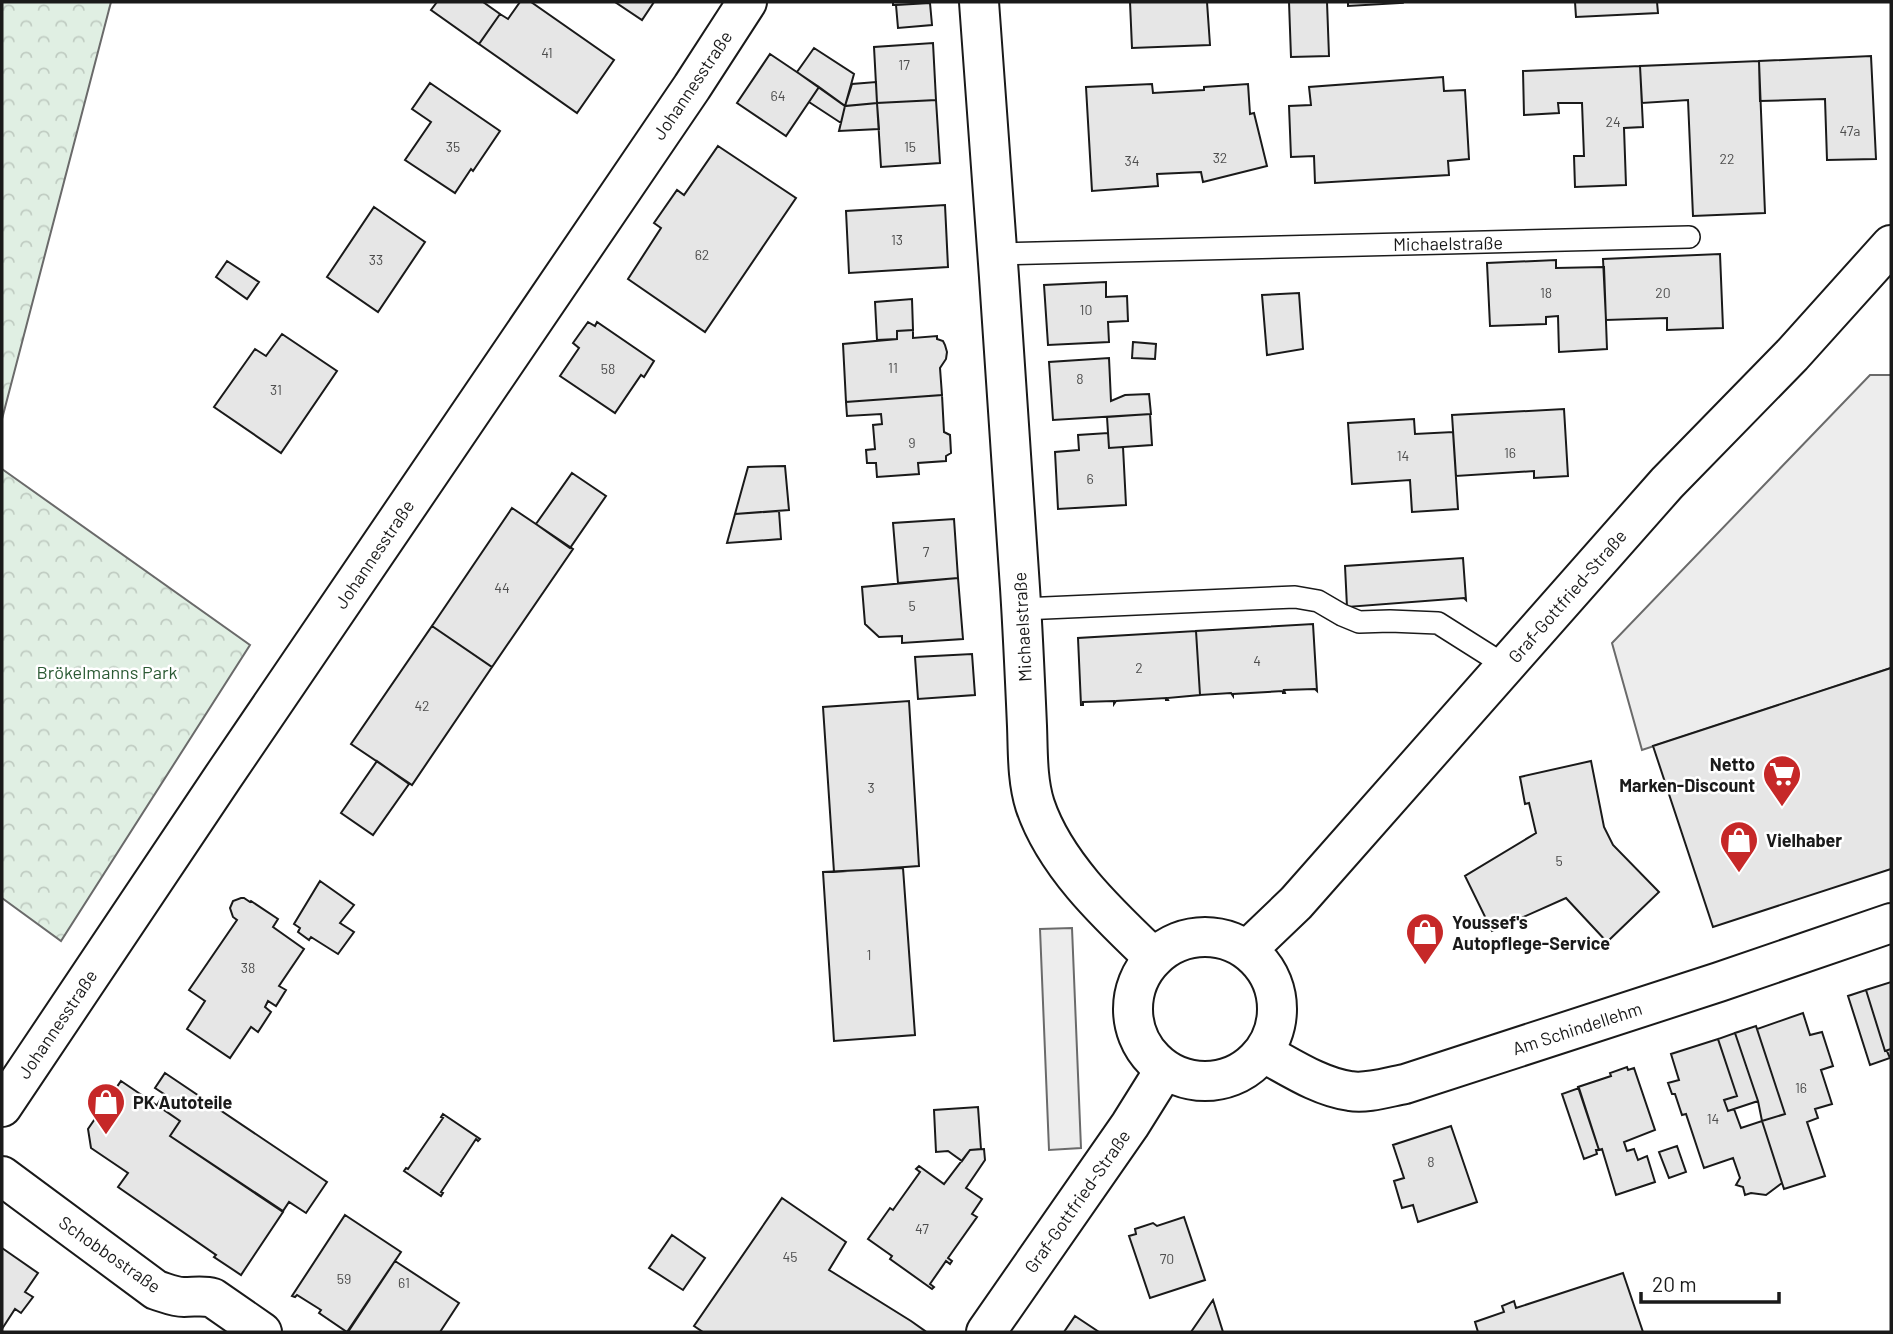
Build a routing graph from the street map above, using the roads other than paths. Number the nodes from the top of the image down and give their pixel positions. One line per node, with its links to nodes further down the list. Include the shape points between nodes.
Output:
1 (747, 2): 13 (street, Johannesstraße)
2 (979, 2): 5 (street, Michaelstraße)
3 (1689, 237): 5 (lane, Michaelstraße)
4 (1891, 245): 7 (street, Graf-Gottfried-Straße, via 1667,483)
5 (998, 254): 6 (street, Michaelstraße)
6 (1022, 609): 7 (lane, via 1295,597 1318,601 1359,622 1438,624); 10 (street, Michaelstraße, via 1029,772 1040,820 1082,884)
7 (1506, 666): 9 (street, Graf-Gottfried-Straße, via 1296,903)
8 (1891, 923): 11 (street, Am Schindellehm, via 1387,1088 1350,1091 1323,1083)
9 (1247, 950): 10 (street, via 1224,939 1199,937 1174,944); 11 (street, via 1268,971 1278,998 1276,1027)
10 (1154, 958): 12 (street, via 1141,976 1133,1016 1138,1037)
11 (1264, 1053): 12 (street, via 1228,1078 1206,1082)
12 (1165, 1069): 16 (street, Graf-Gottfried-Straße)
13 (2, 1107)
14 (2, 1176): 15 (street, Schobbostraße, via 156,1290 172,1296 213,1298)
15 (262, 1332)
16 (986, 1332)

